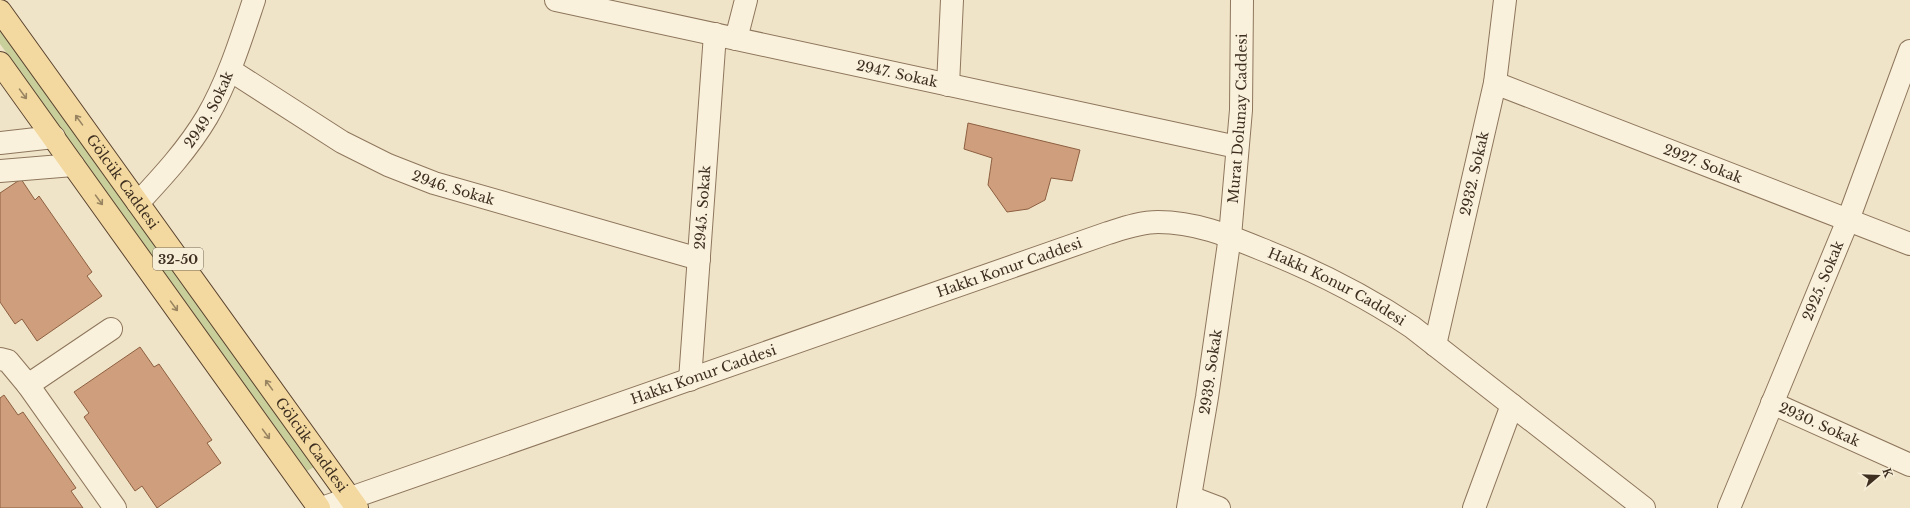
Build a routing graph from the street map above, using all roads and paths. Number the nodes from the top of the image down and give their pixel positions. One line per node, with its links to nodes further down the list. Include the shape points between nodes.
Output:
1 (254, 0): 12 (street, 2949. Sokak)
2 (556, 0): 7 (street, 2947. Sokak)
3 (746, 0): 9 (street, 2945. Sokak)
4 (952, 0): 14 (street)
5 (1242, 0): 17 (street, Murat Dolunay Caddesi)
6 (1505, 0): 13 (street, 2932. Sokak)
7 (610, 6): 9 (street, 2947. Sokak)
8 (0, 11): 20 (main road, Gölcük Caddesi / 32-50, one-way to 8)
9 (726, 37): 14 (street, 2947. Sokak); 24 (street, 2945. Sokak)
10 (1910, 51): 21 (street, 2925. Sokak)
11 (0, 63): 15 (main road, 32-50, one-way to 15)
12 (230, 70): 20 (street, 2949. Sokak, via 207,116 186,147); 24 (street, 2946. Sokak, via 342,142 388,165 434,183)
13 (1495, 83): 21 (street, 2927. Sokak); 26 (street, 2932. Sokak)
14 (948, 85): 17 (street, 2947. Sokak)
15 (54, 137): 16 (street); 18 (main road, 32-50)
16 (0, 143)
17 (1237, 147): 22 (street, Murat Dolunay Caddesi)
18 (73, 165): 19 (street); 36 (main road, 32-50, one-way to 36)
19 (0, 171)
20 (138, 203): 34 (main road, Gölcük Caddesi / 32-50, one-way to 20)
21 (1848, 220): 23 (street, 2927. Sokak); 30 (street, 2925. Sokak)
22 (1230, 236): 26 (street, Hakkı Konur Caddesi, via 1341,284 1379,305); 28 (street, Hakkı Konur Caddesi, via 1182,223 1157,222 1134,225); 33 (street, 2939. Sokak)
23 (1910, 244)
24 (699, 259): 28 (street, 2945. Sokak)
25 (111, 328): 29 (street)
26 (1435, 345): 31 (street, Hakkı Konur Caddesi)
27 (0, 359): 29 (street, via 8,361)
28 (690, 380): 34 (street, Hakkı Konur Caddesi)
29 (28, 385): 35 (street)
30 (1772, 403): 32 (street, 2930. Sokak); 40 (street, 2925. Sokak)
31 (1512, 405): 38 (street); 39 (street, Hakkı Konur Caddesi)
32 (1910, 465)
33 (1189, 502): 37 (street)
34 (353, 503): 36 (street, Hakkı Konur Caddesi)
35 (115, 508)
36 (321, 508)
37 (1219, 508)
38 (1474, 508)
39 (1644, 508)
40 (1729, 508)

